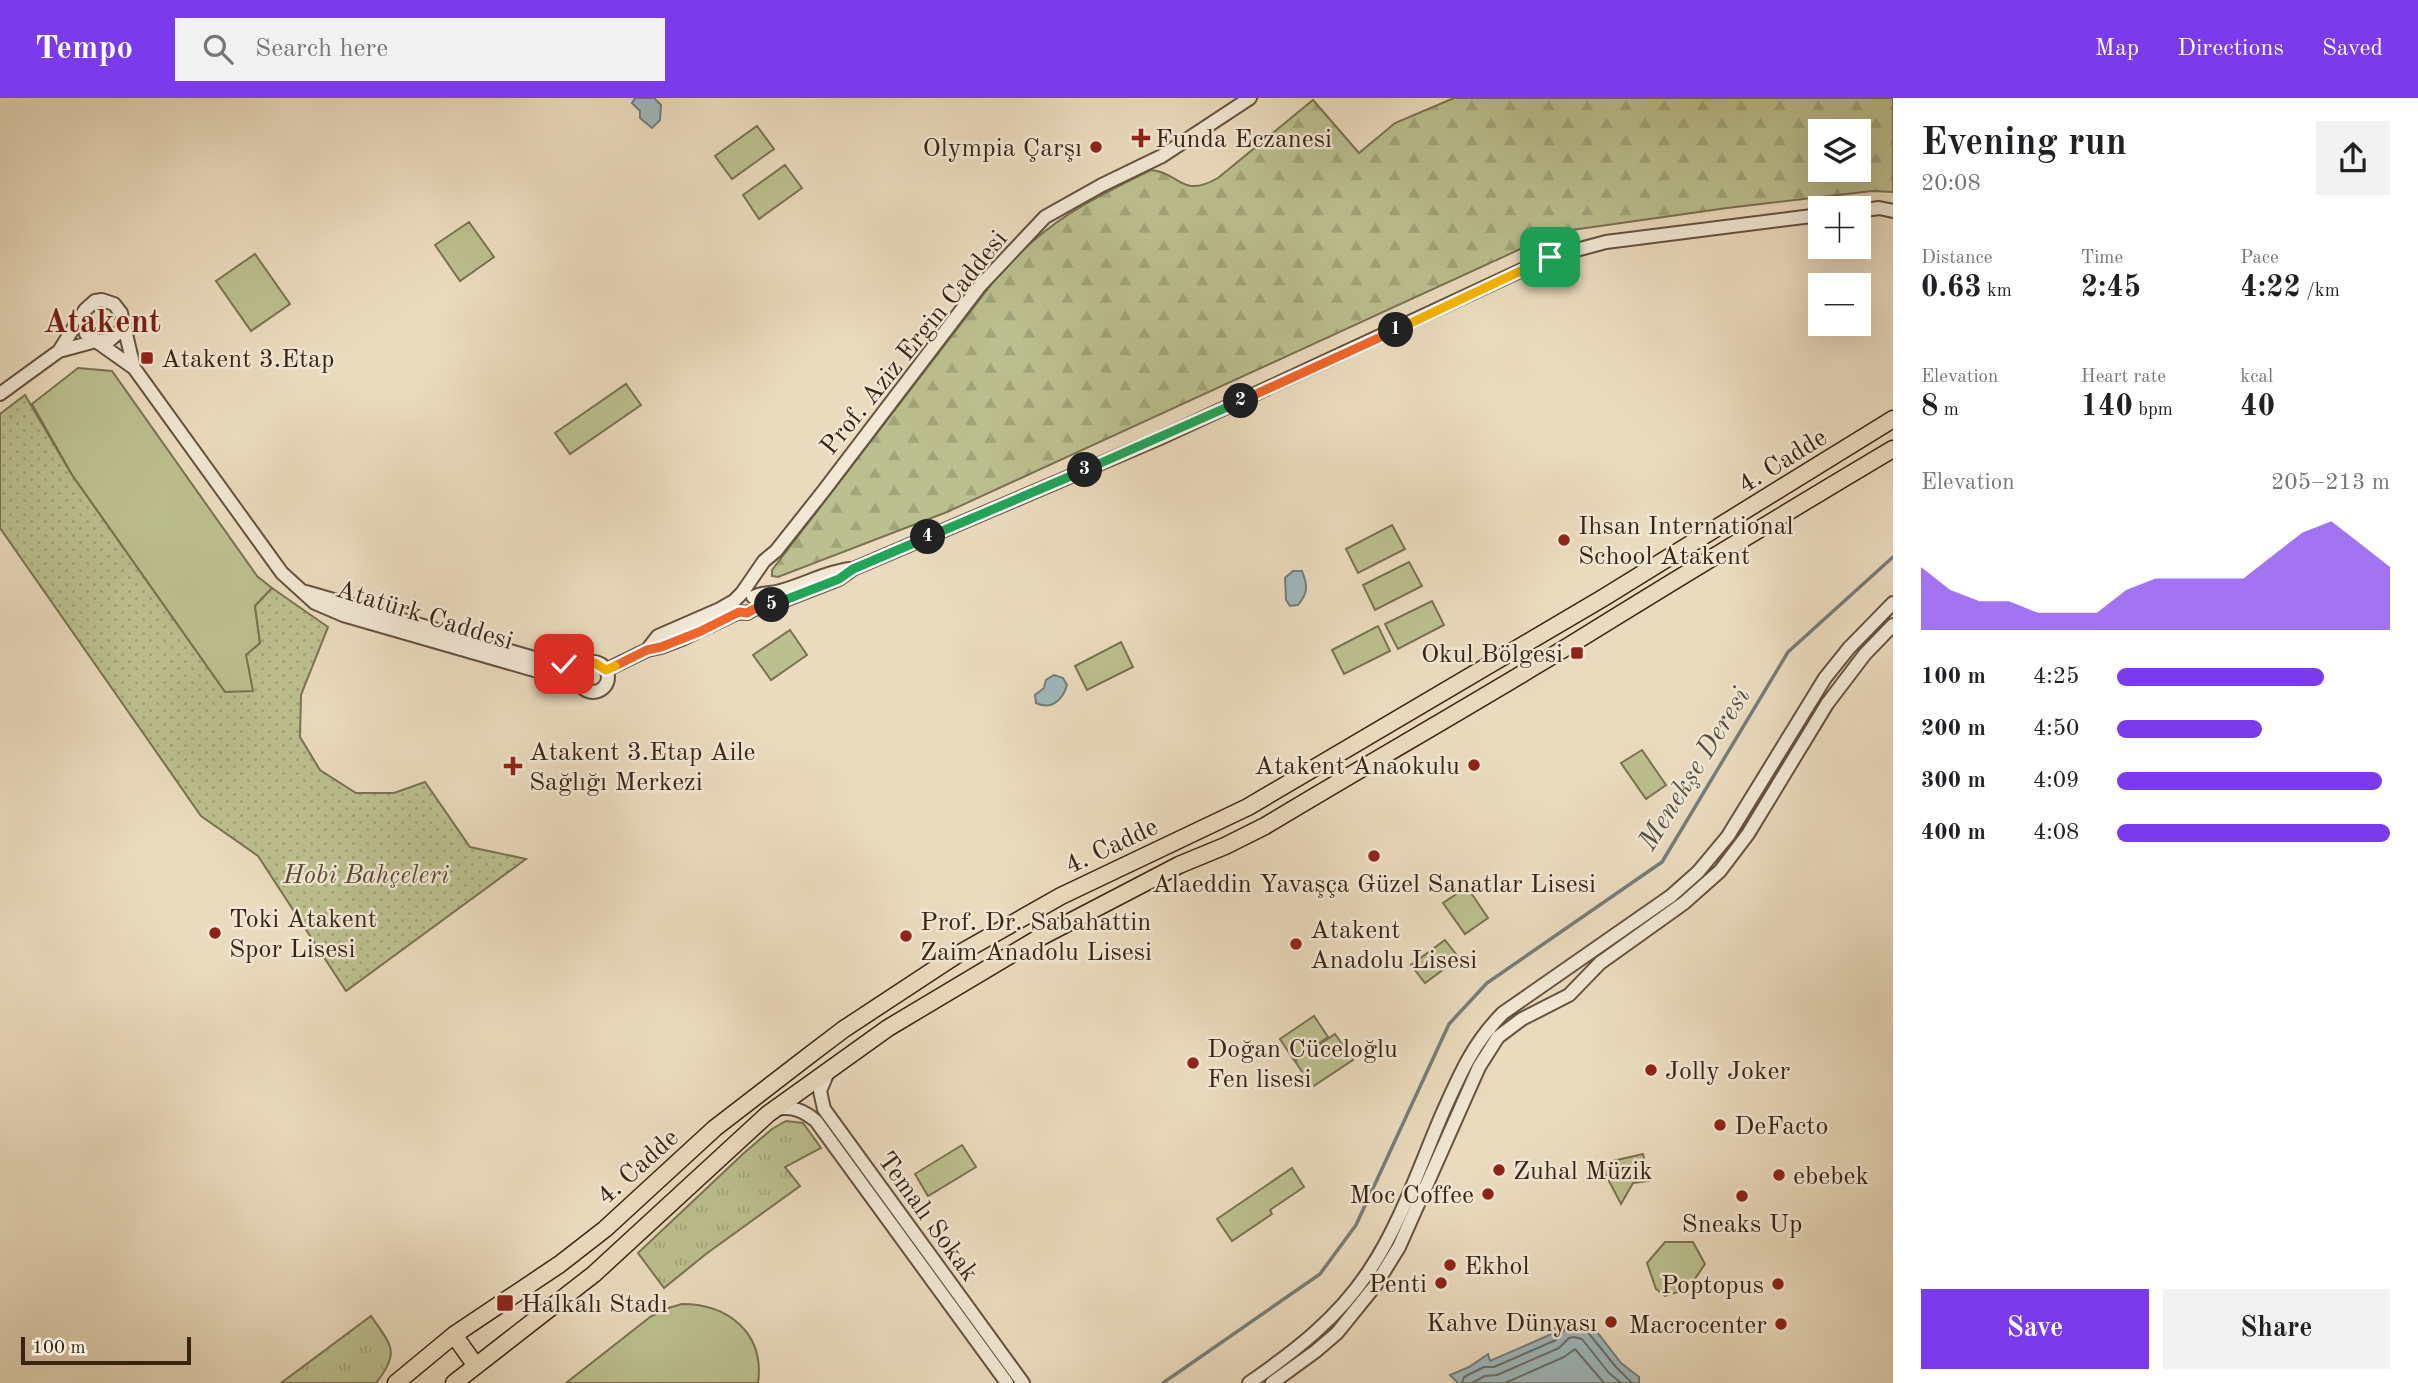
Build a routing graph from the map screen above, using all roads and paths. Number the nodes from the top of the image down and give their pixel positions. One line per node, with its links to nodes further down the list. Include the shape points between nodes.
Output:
1 (1250, 98): 13 (street, Prof. Aziz Ergin Caddesi, via 1162,156 1045,217 979,287 776,551)
2 (1871, 209): 3 (street)
3 (1893, 211)
4 (1808, 217): 13 (street, via 1606,242 1550,257 1158,439 853,569)
5 (82, 316): 6 (street, via 95,301 108,301 121,313); 7 (street, via 83,329); 8 (street)
6 (123, 325): 7 (street, via 116,337); 9 (street)
7 (96, 341): 8 (street); 9 (street)
8 (59, 351): 10 (street)
9 (134, 368): 16 (street, Atatürk Caddesi, via 282,573 302,591)
10 (0, 394)
11 (1893, 419): 26 (main road, 4. Cadde, via 1248,807 1061,896 955,956 844,1029 715,1128 596,1236)
12 (1893, 449): 24 (main road, 4. Cadde, via 1265,826 1017,950)
13 (746, 601): 18 (street, via 682,639)
14 (1893, 603): 20 (street, via 1825,677 1714,855 1671,895)
15 (1893, 625): 21 (street, via 1827,704 1748,834 1720,871)
16 (481, 649): 17 (street, Atatürk Caddesi); 19 (street, Atatürk Caddesi)
17 (582, 667): 18 (street, via 595,663); 19 (street)
18 (606, 670): 19 (street, via 607,681 598,691 585,690)
19 (579, 683)
20 (1562, 972): 21 (street, via 1575,970); 22 (street)
21 (1583, 980): 23 (street)
22 (1545, 983): 23 (street, via 1541,993); 32 (street, via 1503,1013 1474,1046 1369,1272 1304,1344)
23 (1552, 1004): 33 (street, via 1510,1027 1490,1047 1399,1247 1375,1286 1337,1333)
24 (830, 1069): 25 (main road, 4. Cadde); 31 (street, Temalı Sokak, via 820,1091 824,1109)
25 (775, 1109): 27 (main road, 4. Cadde, via 593,1275); 30 (street, via 806,1112 816,1121)
26 (454, 1335): 27 (main road); 28 (main road, 4. Cadde)
27 (476, 1366): 29 (main road, 4. Cadde)
28 (404, 1380)
29 (454, 1383)
30 (1007, 1383)
31 (1023, 1383)
32 (1249, 1383)
33 (1272, 1383)

